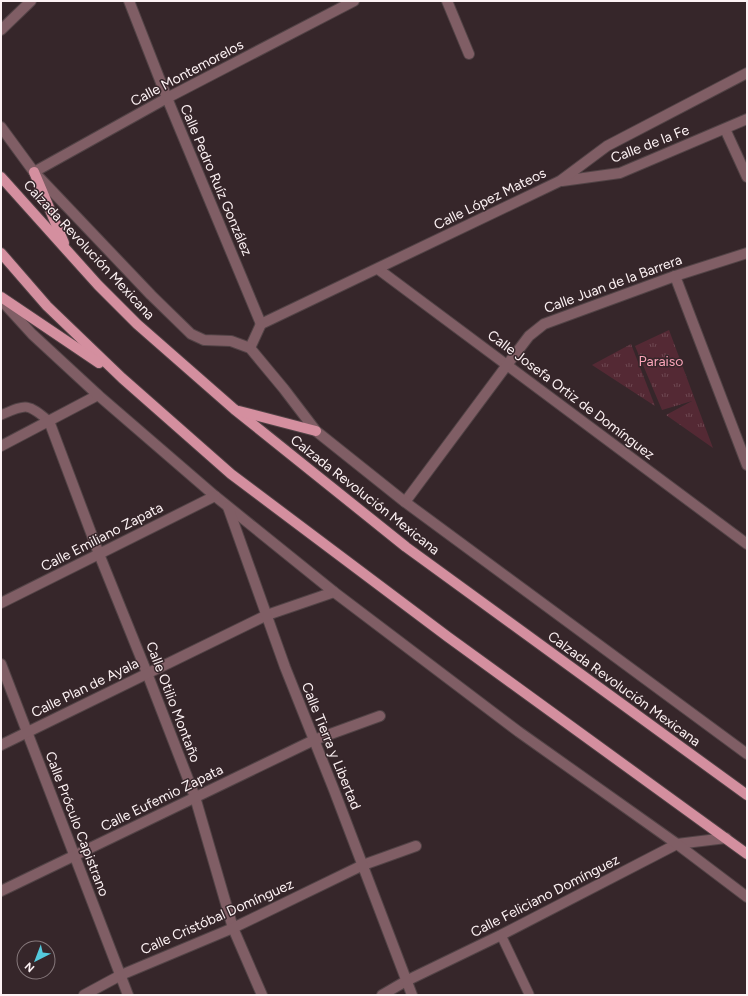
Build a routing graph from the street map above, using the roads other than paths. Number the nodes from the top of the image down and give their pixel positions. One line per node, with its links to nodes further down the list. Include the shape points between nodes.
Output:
1 (31, 1): 5 (street)
2 (129, 1): 8 (street, Calle Pedro Ruíz González)
3 (354, 1): 8 (street, Calle Montemorelos)
4 (447, 1): 6 (street)
5 (1, 30)
6 (469, 54)
7 (747, 73): 15 (street, Calle López Mateos, via 607,146)
8 (166, 98): 12 (street, Calle Montemorelos); 23 (street, Calle Pedro Ruíz González)
9 (747, 120): 11 (street, Calle de la Fe)
10 (1, 127): 12 (street)
11 (725, 129): 14 (street); 15 (street, Calle de la Fe, via 620,173)
12 (34, 172): 16 (main road); 24 (street, via 151,296 191,334 204,340 231,340)
13 (1, 177): 16 (main road, Calzada Revolución Mexicana)
14 (747, 177)
15 (560, 181): 19 (street, Calle López Mateos)
16 (68, 252): 28 (main road, Calzada Revolución Mexicana, via 137,324)
17 (1, 253): 26 (main road, via 47,306)
18 (747, 253): 20 (street, Calle Juan de la Barrera)
19 (378, 269): 23 (street, Calle López Mateos); 25 (street, Calle Josefa Ortiz de Domínguez)
20 (675, 276): 25 (street, Calle Juan de la Barrera, via 544,324 529,336); 33 (street)
21 (1, 297): 26 (main road)
22 (1, 300): 27 (street, via 32,334)
23 (261, 324): 24 (street)
24 (250, 348): 31 (street)
25 (507, 365): 35 (street, Calle Juan de la Barrera); 37 (street, Calle Josefa Ortiz de Domínguez)
26 (122, 378): 51 (main road, via 231,474 448,637)
27 (98, 396): 30 (street); 34 (street)
28 (234, 409): 31 (main road); 49 (main road, Calzada Revolución Mexicana, via 406,547)
29 (1, 415): 30 (lane, via 20,406 33,408)
30 (49, 421): 32 (street); 38 (street, Calle Otilio Montaño)
31 (316, 432): 35 (street)
32 (1, 446)
33 (747, 464)
34 (215, 496): 36 (street); 38 (street, Calle Emiliano Zapata)
35 (405, 502): 48 (street)
36 (228, 507): 39 (street); 41 (street, Calle Tierra y Libertad)
37 (747, 544)
38 (99, 554): 40 (street, Calle Emiliano Zapata); 43 (street, Calle Otilio Montaño)
39 (334, 592): 41 (street, Calle Plan de Ayala); 52 (street, via 519,732)
40 (1, 603)
41 (267, 615): 43 (street, Calle Plan de Ayala); 46 (street, Calle Tierra y Libertad)
42 (1, 664): 45 (street, Calle Próculo Capistrano)
43 (147, 673): 45 (street, Calle Plan de Ayala); 50 (street, Calle Otilio Montaño)
44 (380, 716): 46 (street, Calle Eufemio Zapata)
45 (27, 732): 47 (street, Calle Plan de Ayala); 55 (street, Calle Próculo Capistrano)
46 (314, 740): 50 (street, Calle Eufemio Zapata); 56 (street, Calle Tierra y Libertad)
47 (1, 744)
48 (747, 754)
49 (747, 796)
50 (195, 797): 55 (street, Calle Eufemio Zapata); 59 (street, Calle Otilio Montaño)
51 (726, 838): 52 (street, Calle Feliciano Domínguez); 54 (main road)
52 (677, 844): 58 (street); 60 (street, Calle Feliciano Domínguez)
53 (416, 846): 56 (street, Calle Cristóbal Domínguez)
54 (747, 854)
55 (74, 856): 57 (street, Calle Eufemio Zapata); 61 (street, Calle Próculo Capistrano)
56 (363, 865): 59 (street, Calle Cristóbal Domínguez); 62 (street, Calle Tierra y Libertad)
57 (1, 892)
58 (747, 897)
59 (233, 928): 61 (street, Calle Cristóbal Domínguez); 66 (street, Calle Otilio Montaño)
60 (501, 935): 62 (street, Calle Feliciano Domínguez); 63 (lane)
61 (121, 976): 64 (street, Calle Cristóbal Domínguez); 65 (street, Calle Próculo Capistrano)
62 (406, 981): 67 (street, Calle Feliciano Domínguez); 68 (street, Calle Tierra y Libertad)
63 (529, 994)
64 (84, 995)
65 (128, 995)
66 (262, 995)
67 (382, 995)
68 (412, 995)

